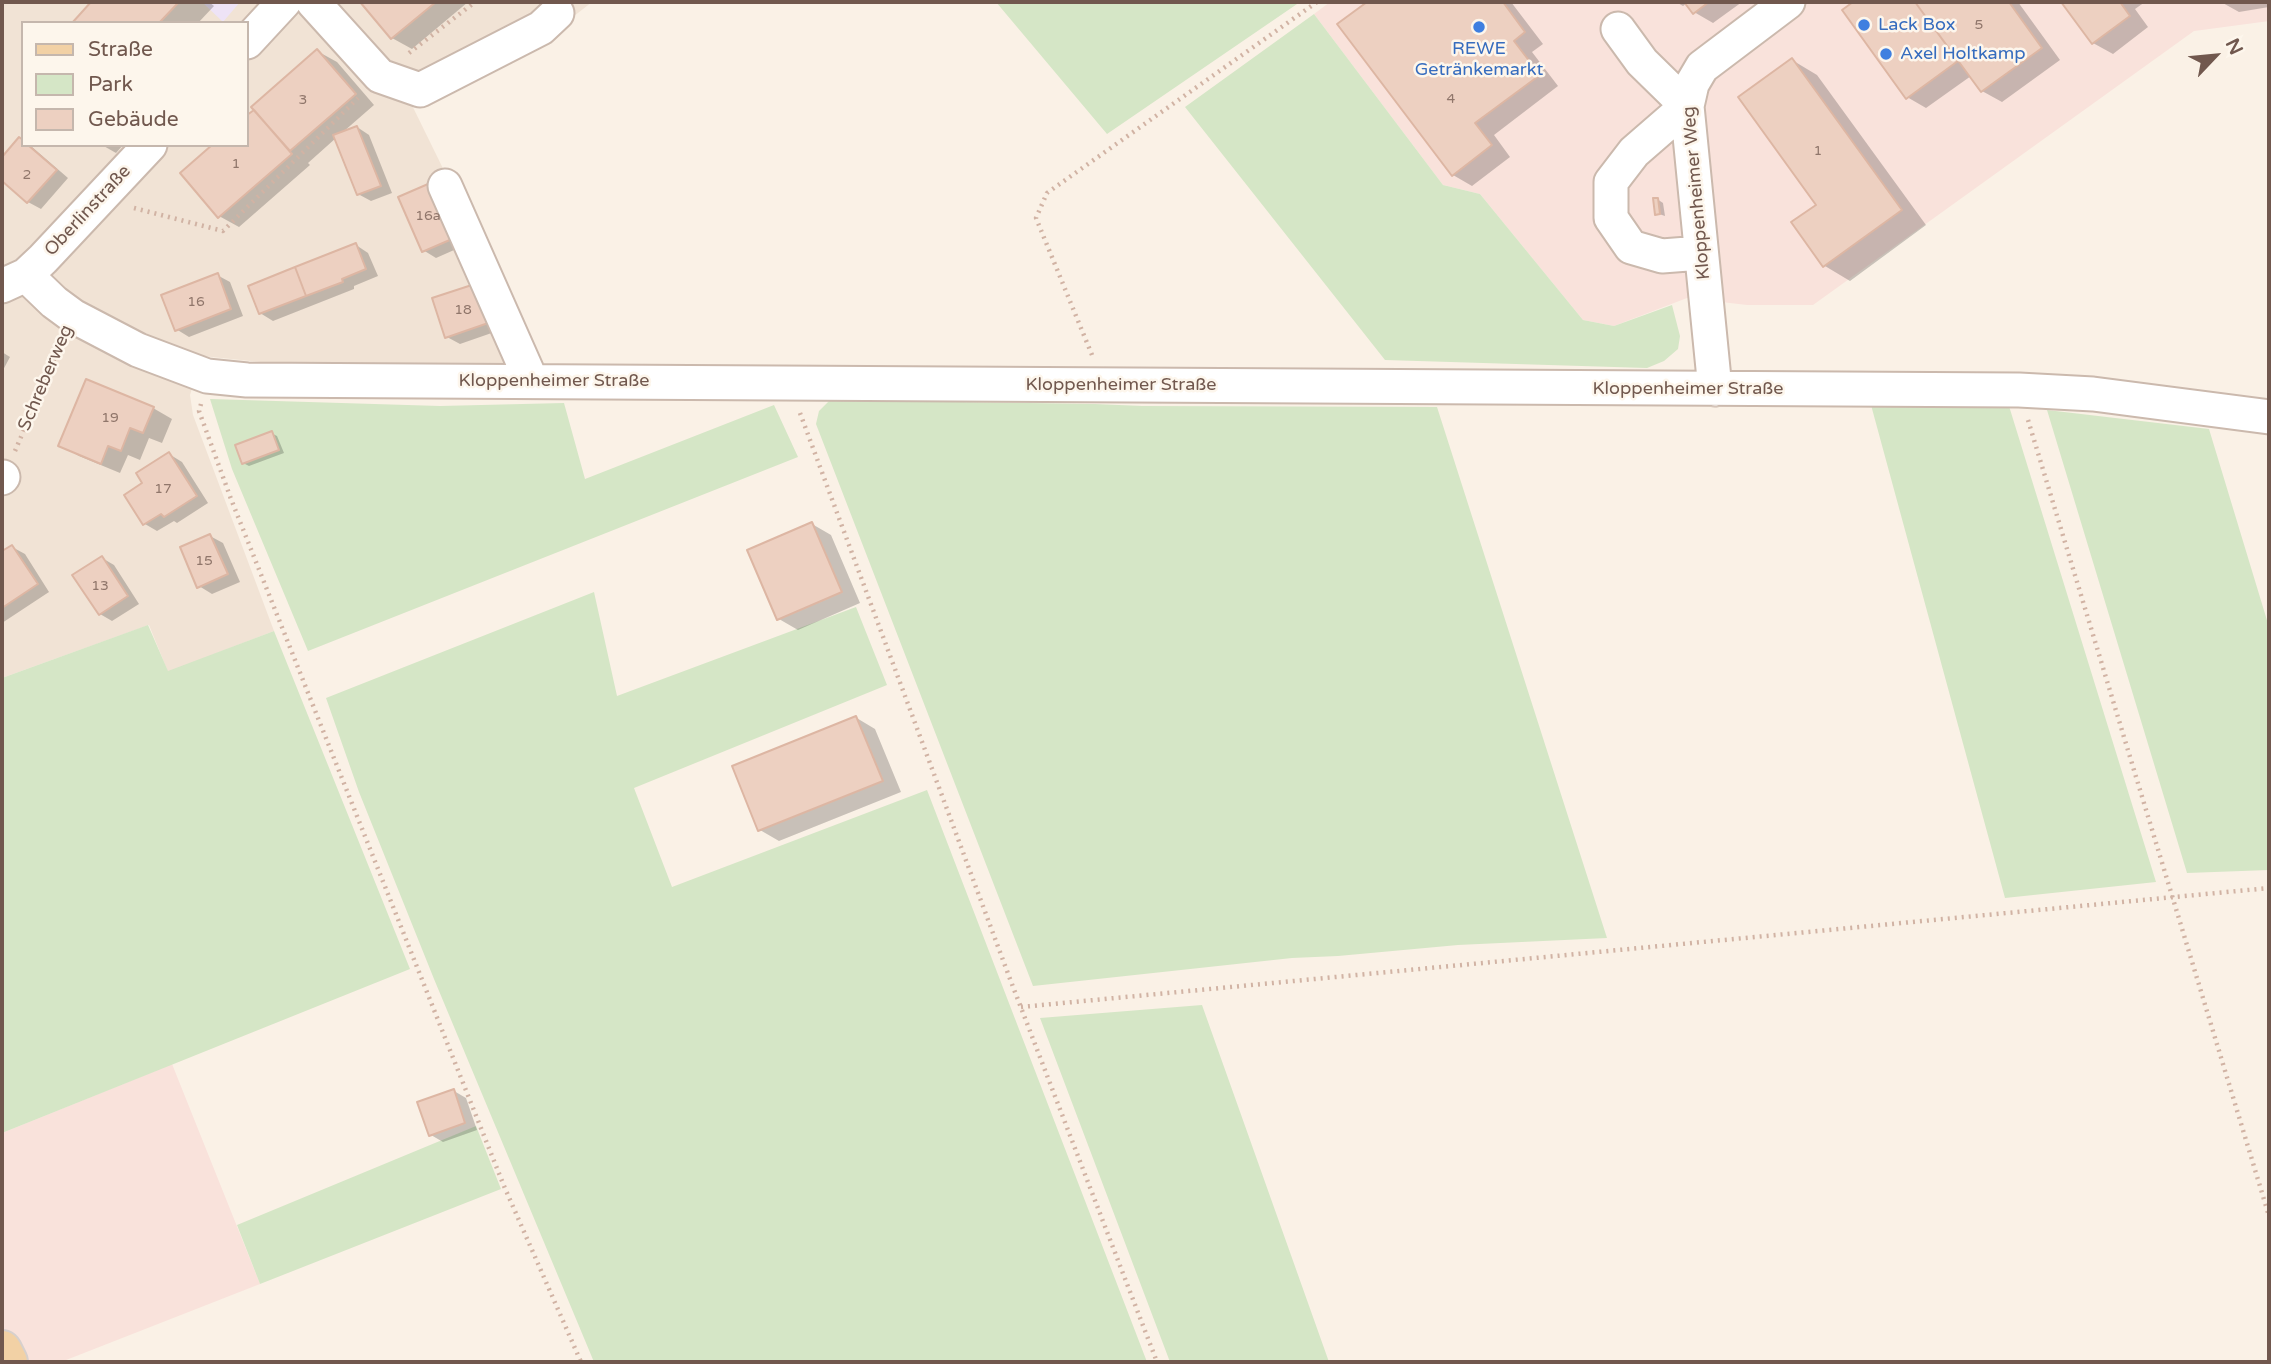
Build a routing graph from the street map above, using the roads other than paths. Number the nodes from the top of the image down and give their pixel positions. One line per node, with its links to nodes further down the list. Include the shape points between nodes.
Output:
1 (284, 2): 6 (street)
2 (313, 2): 4 (street, via 380,76 420,90 541,27)
3 (1788, 2): 7 (street, Kloppenheimer Weg, via 1702,67)
4 (558, 13)
5 (1618, 29): 7 (street, via 1642,62)
6 (248, 41)
7 (1687, 106): 10 (street, Kloppenheimer Weg); 10 (street, via 1634,152 1611,181 1611,218 1631,247 1662,256)
8 (148, 147): 11 (street, Oberlinstraße, via 63,240)
9 (445, 186): 12 (street)
10 (1701, 253): 13 (street, Kloppenheimer Weg)
11 (14, 280): 12 (street, Kloppenheimer Straße, via 138,350 207,376 247,380)
12 (531, 380): 13 (street, Kloppenheimer Straße)
13 (1715, 389): 14 (street, Kloppenheimer Straße, via 2019,390 2093,394)
14 (2269, 417)
15 (2, 1350): 16 (main road)
16 (8, 1362)

